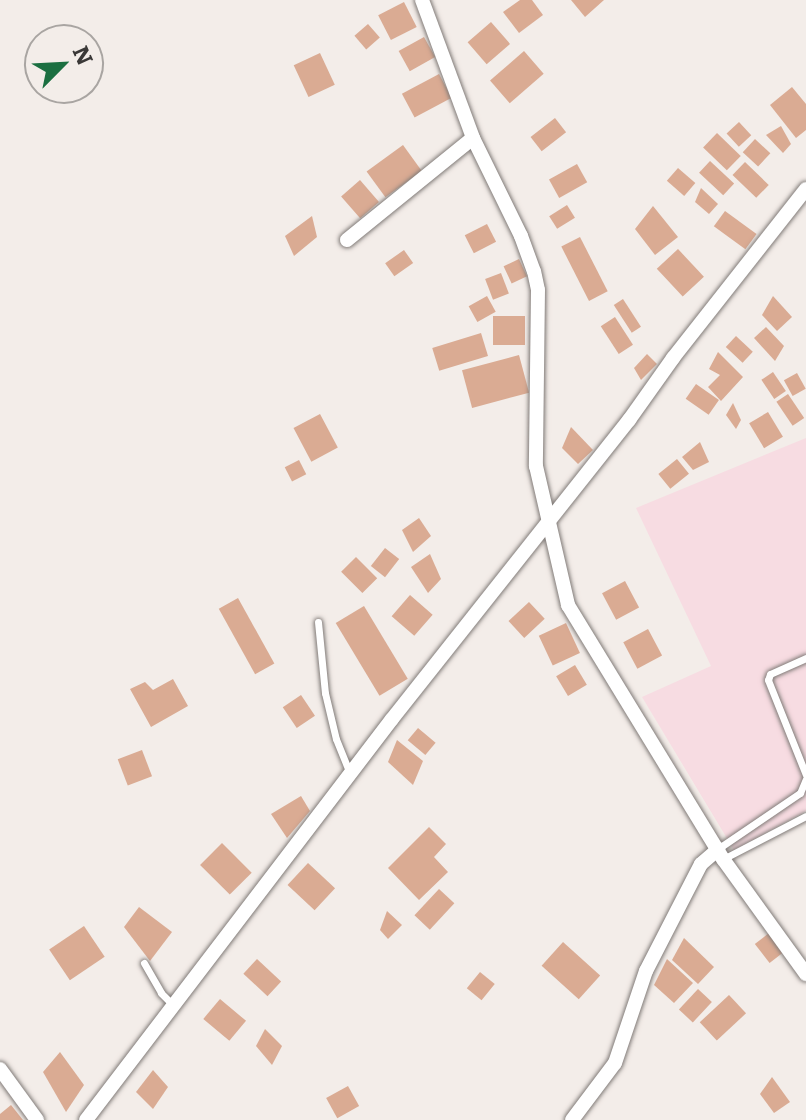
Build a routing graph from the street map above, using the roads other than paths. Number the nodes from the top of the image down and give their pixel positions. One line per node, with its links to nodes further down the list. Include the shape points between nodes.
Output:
1 (427, 3): 2 (street)
2 (473, 138): 4 (street); 5 (street, via 521,236 538,290 536,466)
3 (806, 189): 5 (street)
4 (347, 240)
5 (550, 522): 8 (street); 11 (street, via 568,605)
6 (318, 622): 8 (lane, via 325,693)
7 (806, 658): 9 (lane, via 770,674 768,680)
8 (350, 774): 14 (street)
9 (806, 777): 11 (lane, via 800,793)
10 (806, 816): 11 (lane)
11 (720, 854): 13 (street); 18 (street, via 701,864 646,971 615,1063)
12 (144, 963): 14 (lane)
13 (806, 974)
14 (173, 1005): 17 (street)
15 (0, 1069): 16 (street)
16 (37, 1120)
17 (86, 1120)
18 (572, 1120)

